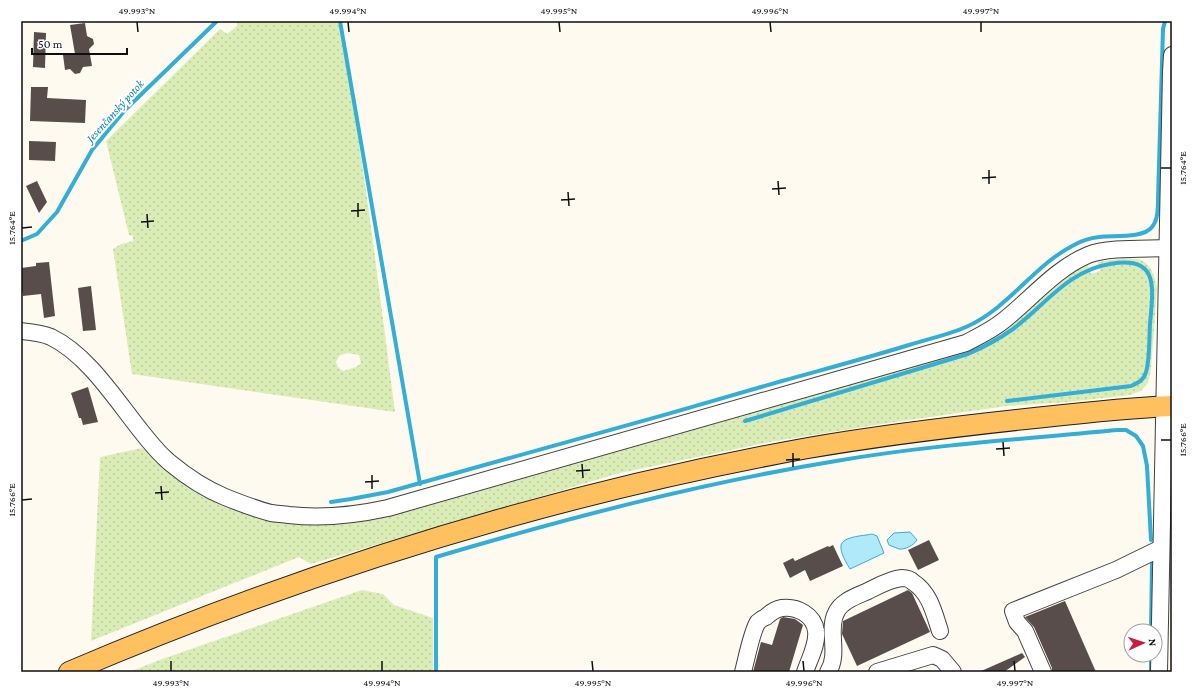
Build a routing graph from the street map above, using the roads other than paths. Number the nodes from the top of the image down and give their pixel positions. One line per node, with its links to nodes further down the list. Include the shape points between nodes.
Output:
1 (1172, 55): 2 (street)
2 (1168, 248): 3 (street, via 1111,250 1072,263 1002,322 960,345 361,514 300,516 272,513 210,491 185,475 157,450 98,376 79,357 50,337); 4 (street)
3 (21, 331)
4 (1168, 406): 5 (street); 8 (main road, via 881,436 747,460 628,486 493,521 325,573 184,625)
5 (1161, 550): 13 (street, via 1013,611); 14 (street)
6 (940, 631): 7 (street, via 925,592 910,580 894,580 857,596 843,604 836,612 833,621 834,649)
7 (830, 671)
8 (69, 672)
9 (743, 672): 10 (street, via 758,622 781,608 791,608 809,617 816,631 816,640)
10 (805, 672)
11 (877, 672): 12 (street, via 933,655 942,658)
12 (954, 672)
13 (1043, 672)
14 (1159, 672)

